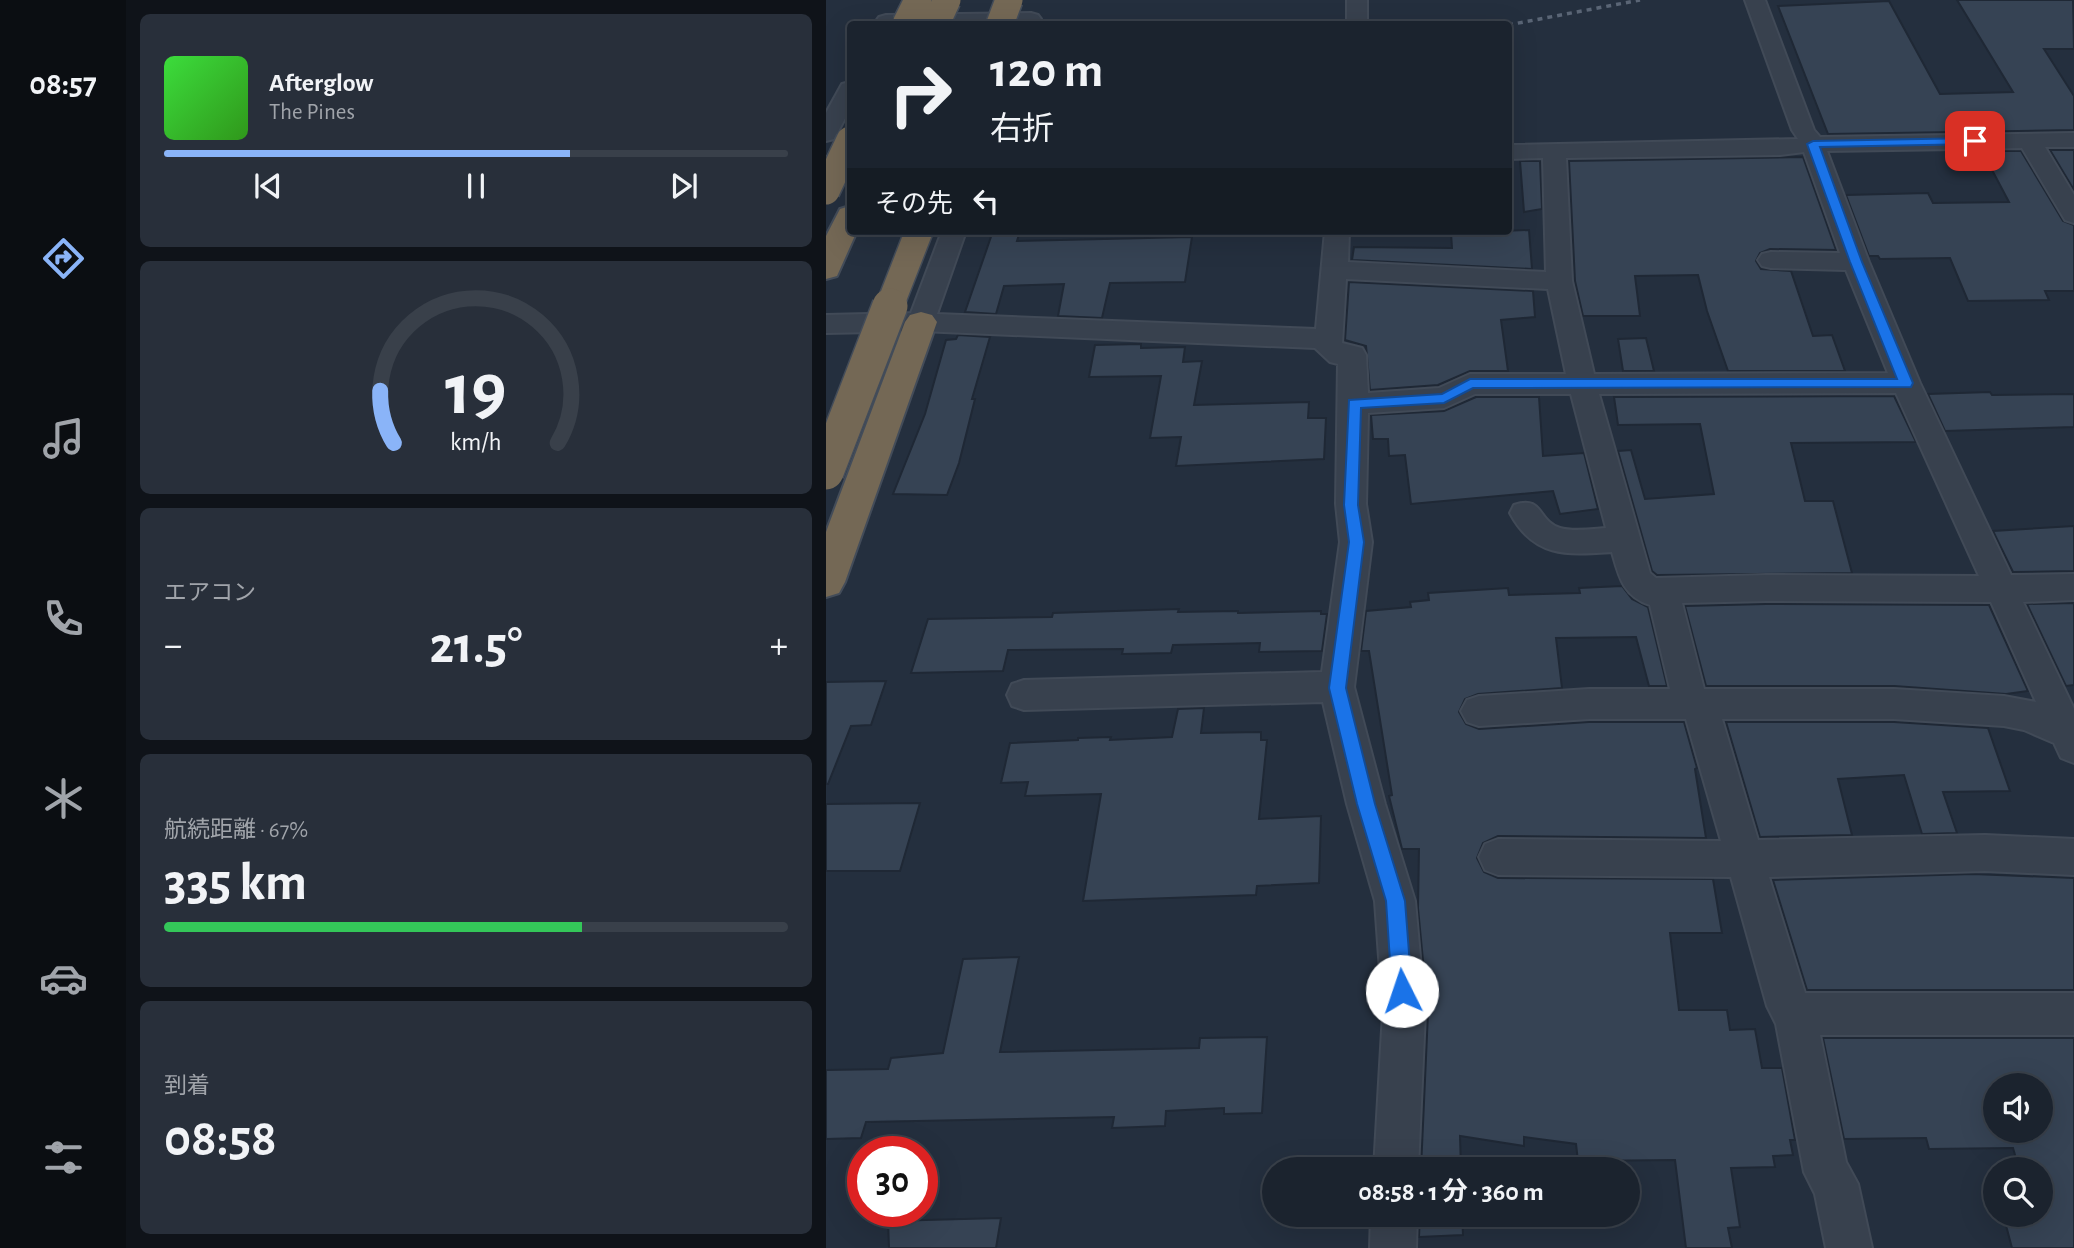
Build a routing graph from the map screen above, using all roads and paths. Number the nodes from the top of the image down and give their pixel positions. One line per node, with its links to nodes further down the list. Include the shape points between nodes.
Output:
1 (918, 0): 8 (highway, bridge)
2 (1009, 0): 9 (highway, bridge)
3 (1357, 0): 10 (street)
4 (1755, 0): 15 (street, via 1803,130)
5 (951, 11): 6 (street); 7 (street)
6 (1032, 14)
7 (886, 21)
8 (908, 21)
9 (1001, 21)
10 (1357, 21)
11 (839, 110): 12 (street)
12 (826, 134)
13 (2074, 140): 14 (street)
14 (2029, 141): 15 (street); 20 (street)
15 (1813, 144): 18 (street); 26 (street)
16 (847, 146): 19 (highway, bridge)
17 (1512, 152): 18 (street)
18 (1554, 152): 29 (street)
19 (826, 191)
20 (2074, 215)
21 (847, 222): 27 (highway)
22 (917, 235): 36 (highway, bridge)
23 (953, 235): 30 (street)
24 (1337, 235): 28 (street)
25 (1771, 260): 26 (street)
26 (1856, 262): 33 (street)
27 (826, 269)
28 (1336, 270): 29 (street); 32 (street)
29 (1559, 281): 34 (street)
30 (922, 322): 31 (street); 32 (street); 39 (highway)
31 (826, 324)
32 (1329, 339): 35 (street, via 1328,346 1340,355 1352,355)
33 (1906, 383): 34 (street); 42 (street)
34 (1582, 384): 35 (street, via 1470,384 1444,398); 38 (street)
35 (1354, 404): 43 (street, via 1351,505 1356,542)
36 (826, 471)
37 (1525, 513): 38 (street, via 1531,525 1553,541)
38 (1623, 539): 41 (street, via 1636,580 1651,592)
39 (826, 582)
40 (2074, 587): 42 (street)
41 (1663, 590): 42 (street); 45 (street)
42 (2000, 590): 47 (street)
43 (1337, 688): 44 (street); 53 (street, via 1395,901 1404,1013)
44 (1024, 695)
45 (1695, 702): 46 (street); 47 (street, via 1894,704 2004,711 2028,715); 50 (street)
46 (1479, 711)
47 (2071, 740)
48 (1498, 857): 50 (street)
49 (2074, 857): 50 (street, via 1985,853)
50 (1743, 859): 51 (street, via 1788,1006)
51 (1795, 1014): 52 (street); 56 (street, via 1826,1172 1835,1184)
52 (2074, 1014)
53 (1397, 1157)
54 (1393, 1227): 55 (street)
55 (1392, 1248)
56 (1849, 1248)

